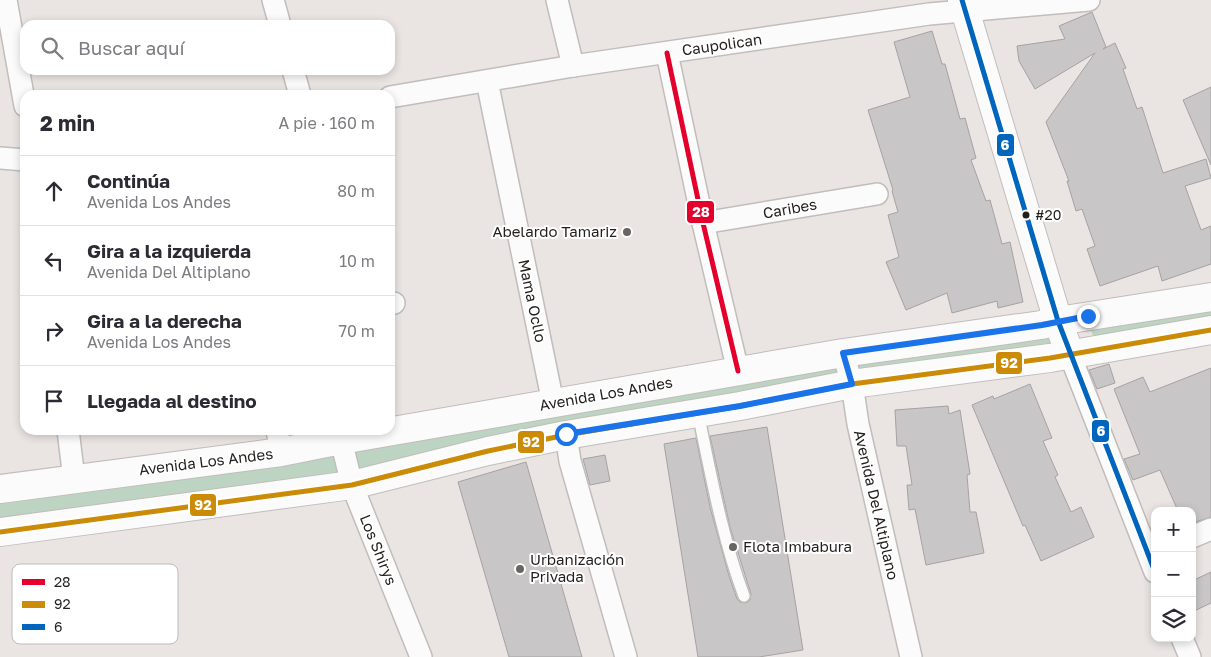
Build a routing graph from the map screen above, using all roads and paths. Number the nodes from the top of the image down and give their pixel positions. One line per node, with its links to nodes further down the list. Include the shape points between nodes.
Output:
1 (6, 0): 11 (street)
2 (273, 0): 6 (street)
3 (558, 0): 8 (street)
4 (1089, 0): 5 (street, Caupolican)
5 (964, 6): 7 (street, Caupolican); 19 (main road)
6 (279, 20)
7 (668, 53): 8 (street, Caupolican); 17 (street)
8 (573, 66): 10 (street, Caupolican)
9 (294, 75): 12 (street)
10 (487, 80): 13 (street, Caupolican); 25 (street, Mama Ocllo)
11 (22, 90)
12 (298, 90)
13 (395, 96)
14 (0, 158): 15 (street)
15 (20, 160)
16 (876, 194): 17 (street, Caribes)
17 (703, 224): 23 (street)
18 (1211, 297): 19 (main road, Avenida Los Andes)
19 (1058, 321): 21 (main road, Avenida Los Andes); 22 (main road)
20 (1211, 330): 22 (main road)
21 (843, 353): 23 (main road, Avenida Los Andes); 24 (street, Avenida Del Altiplano)
22 (1070, 355): 24 (main road); 39 (street)
23 (738, 371): 25 (main road, Avenida Los Andes)
24 (852, 384): 26 (main road); 44 (street, Avenida Del Altiplano, via 858,424)
25 (553, 403): 27 (main road, Avenida Los Andes)
26 (698, 413): 28 (main road); 40 (lane, via 720,517)
27 (395, 431)
28 (566, 434): 34 (main road); 43 (street, via 570,461)
29 (69, 435): 33 (street)
30 (370, 435): 31 (main road, Avenida Los Andes)
31 (341, 440): 32 (main road, Avenida Los Andes); 34 (street, Los Shirys)
32 (279, 441): 33 (main road, Avenida Los Andes)
33 (74, 479): 35 (main road, Avenida Los Andes)
34 (352, 485): 37 (main road); 42 (street, Los Shirys)
35 (0, 489)
36 (1211, 530): 38 (street)
37 (0, 532)
38 (1196, 536)
39 (1151, 558)
40 (744, 596)
41 (1184, 642): 45 (street)
42 (421, 657)
43 (626, 657)
44 (911, 657)
45 (1190, 657)

